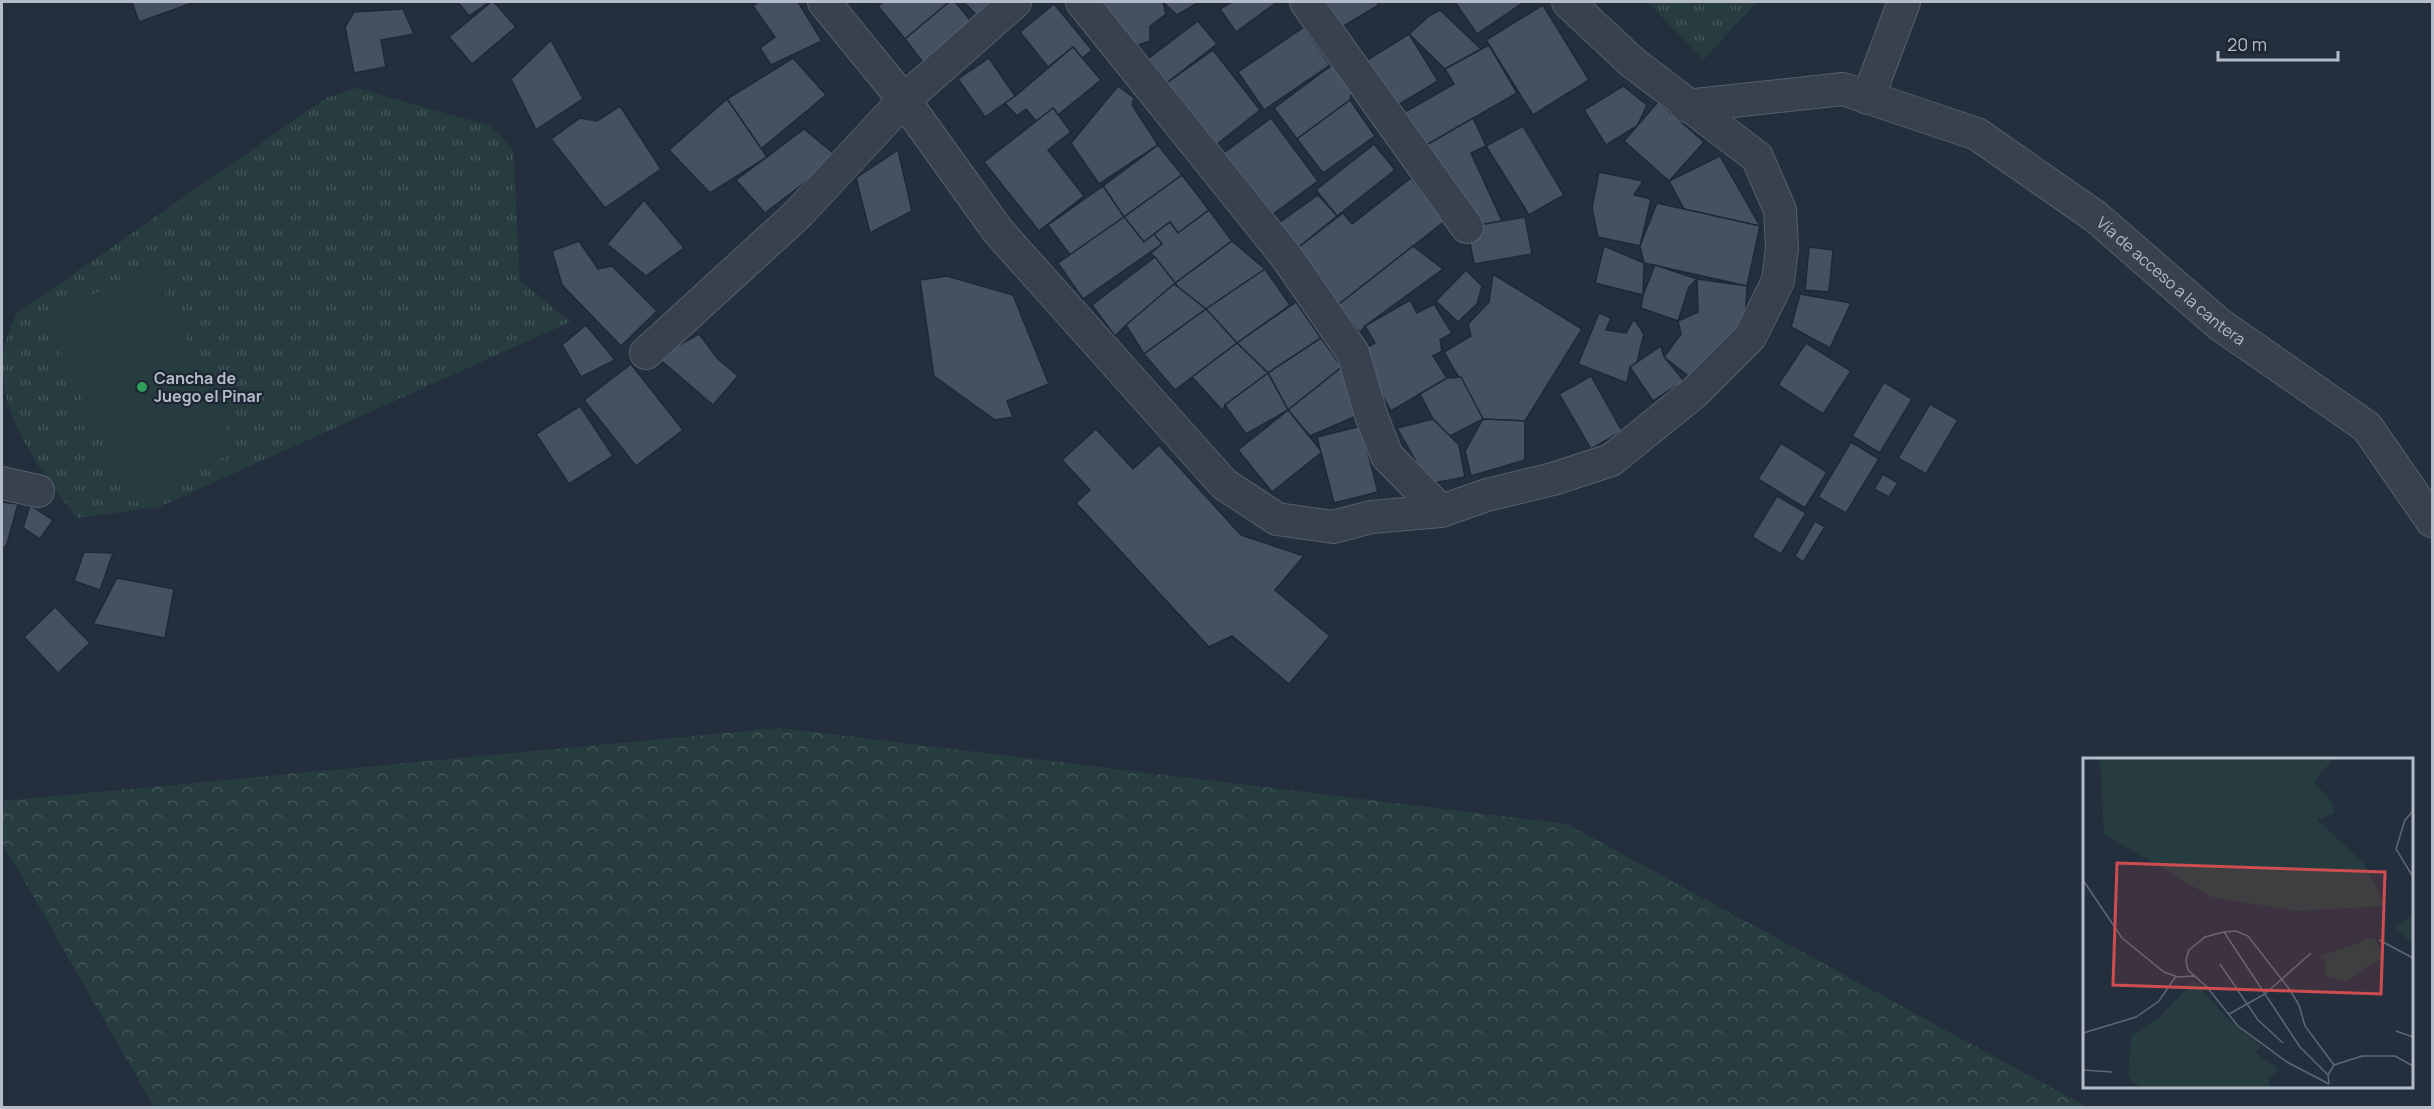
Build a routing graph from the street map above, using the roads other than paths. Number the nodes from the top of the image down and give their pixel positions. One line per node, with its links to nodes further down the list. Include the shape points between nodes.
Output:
1 (824, 2): 8 (street)
2 (1015, 2): 8 (street)
3 (1082, 2): 14 (street, via 1286,256 1353,353 1387,456)
4 (1306, 2): 10 (street)
5 (1568, 2): 9 (street)
6 (1904, 2): 7 (street)
7 (1868, 98): 9 (street, Vía de acceso a la cantera, via 1843,90); 15 (street, Vía de acceso a la cantera, via 1977,134 2096,217 2219,324 2367,427)
8 (904, 100): 11 (street, via 798,214); 14 (street, via 998,231 1224,484 1277,519 1333,527 1371,518)
9 (1686, 106): 14 (street, via 1757,157 1780,210 1782,248 1778,281 1750,337 1695,392 1611,460)
10 (1467, 227)
11 (646, 353)
12 (2, 483): 13 (street)
13 (38, 491)
14 (1441, 511)
15 (2433, 521)

